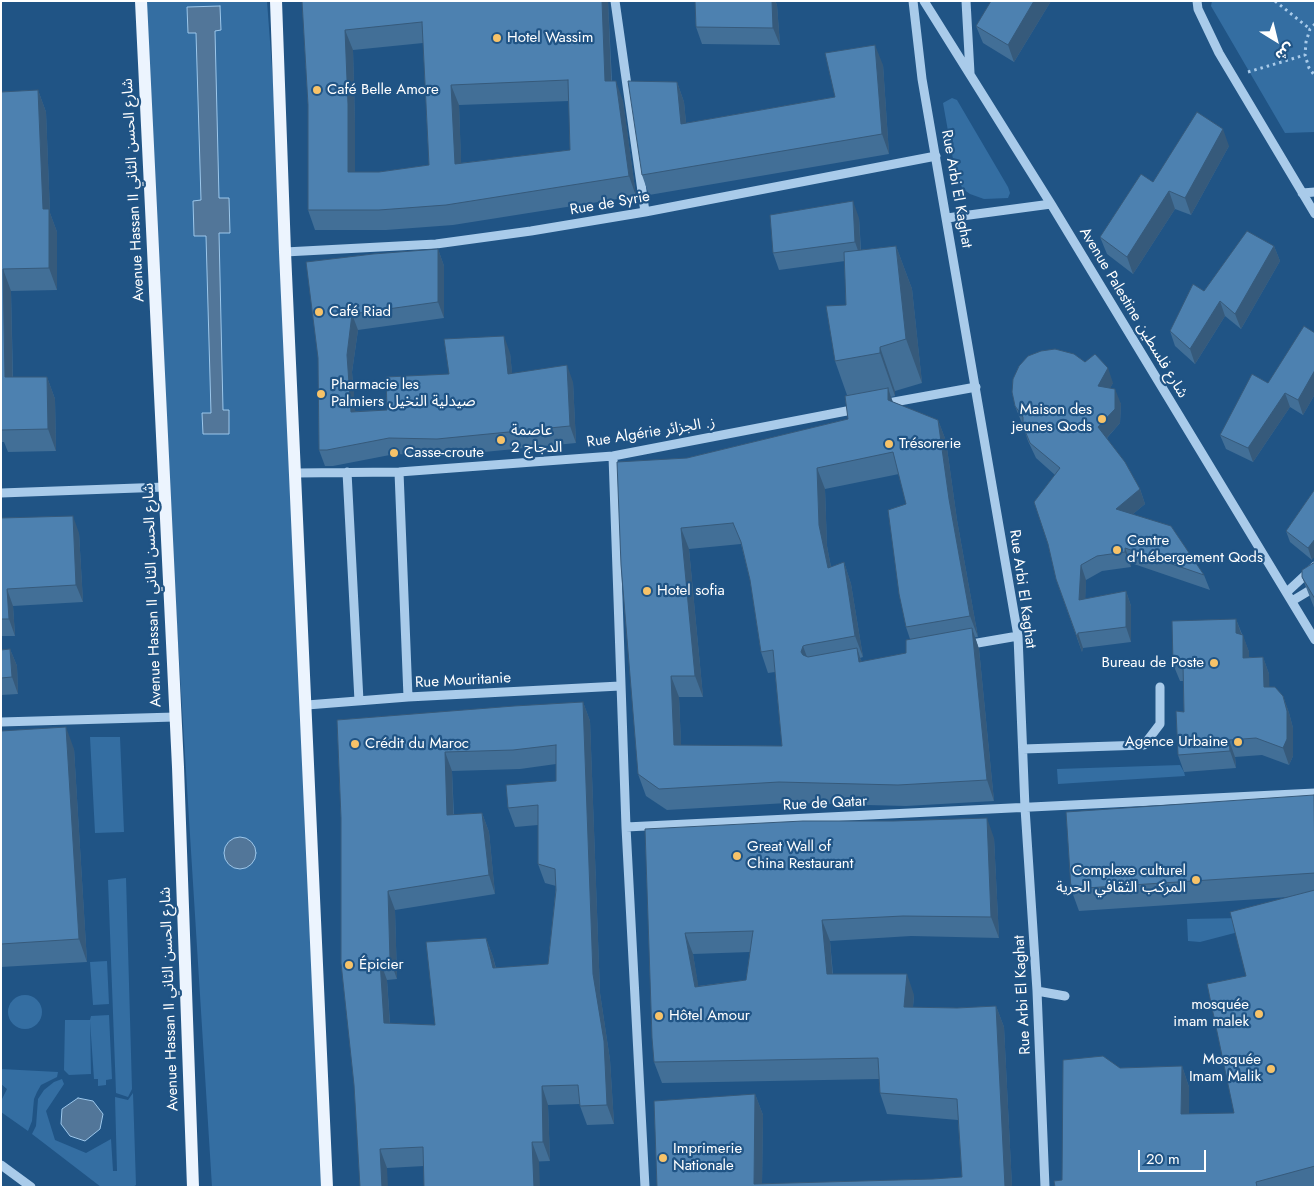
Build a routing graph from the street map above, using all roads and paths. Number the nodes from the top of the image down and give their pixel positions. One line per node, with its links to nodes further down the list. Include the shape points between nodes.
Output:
1 (141, 1): 30 (main road, Avenue Hassan II شارع الحسن الثاني)
2 (276, 1): 22 (main road)
3 (615, 1): 19 (street)
4 (913, 1): 15 (street, Rue Arbi El Kaghat, via 922,79)
5 (924, 1): 12 (street, Avenue Palestine شارع فلسطين)
6 (966, 1): 12 (street)
7 (1197, 1): 13 (street, via 1219,53)
8 (1275, 1): 10 (path)
9 (1315, 24): 10 (path)
10 (1310, 29): 11 (path)
11 (1305, 55): 13 (path); 14 (path)
12 (970, 76): 18 (street, Avenue Palestine شارع فلسطين)
13 (1233, 76): 17 (street)
14 (1315, 76)
15 (936, 156): 19 (street, Rue de Syrie); 21 (street, Rue Arbi El Kaghat)
16 (1315, 192): 17 (street)
17 (1302, 193): 20 (street)
18 (1051, 204): 21 (street); 34 (street, Avenue Palestine شارع فلسطين)
19 (645, 212): 22 (street, Rue de Syrie, via 436,244)
20 (1315, 214)
21 (947, 218): 23 (street, Rue Arbi El Kaghat)
22 (286, 252): 29 (main road)
23 (976, 386): 24 (street); 36 (street, Rue Arbi El Kaghat)
24 (878, 405)
25 (868, 407): 26 (street, Rue Algérie ز. الجزائر)
26 (613, 456): 28 (street, Rue Algérie ز. الجزائر); 39 (street)
27 (347, 472): 28 (street, Rue Algérie ز. الجزائر); 29 (street, Rue Algérie ز. الجزائر); 42 (street)
28 (399, 472): 41 (street)
29 (296, 473): 43 (main road)
30 (165, 487): 31 (street); 44 (main road, Avenue Hassan II شارع الحسن الثاني)
31 (1, 493)
32 (1315, 566): 34 (street)
33 (1315, 587): 35 (street)
34 (1287, 592): 35 (street, Avenue Palestine شارع فلسطين)
35 (1292, 601): 37 (street, Avenue Palestine شارع فلسطين)
36 (1018, 636): 38 (street); 46 (street, Rue Arbi El Kaghat)
37 (1315, 640)
38 (960, 646)
39 (620, 686): 41 (street, Rue Mouritanie); 49 (street)
40 (1160, 687): 46 (street, via 1160,724 1144,745)
41 (408, 697): 42 (street, Rue Mouritanie)
42 (359, 702): 43 (street, Rue Mouritanie)
43 (307, 705): 55 (main road)
44 (175, 717): 45 (street); 54 (main road, Avenue Hassan II شارع الحسن الثاني)
45 (1, 722)
46 (1023, 749): 48 (street, Rue Arbi El Kaghat)
47 (1315, 793): 48 (street, Rue de Qatar)
48 (1025, 808): 49 (street, Rue de Qatar); 50 (street, Rue Arbi El Kaghat)
49 (626, 827): 56 (street)
50 (1037, 991): 51 (street); 57 (street, Rue Arbi El Kaghat)
51 (1065, 996)
52 (1, 1165): 53 (street)
53 (31, 1187)
54 (193, 1187)
55 (327, 1187)
56 (645, 1187)
57 (1044, 1187)

